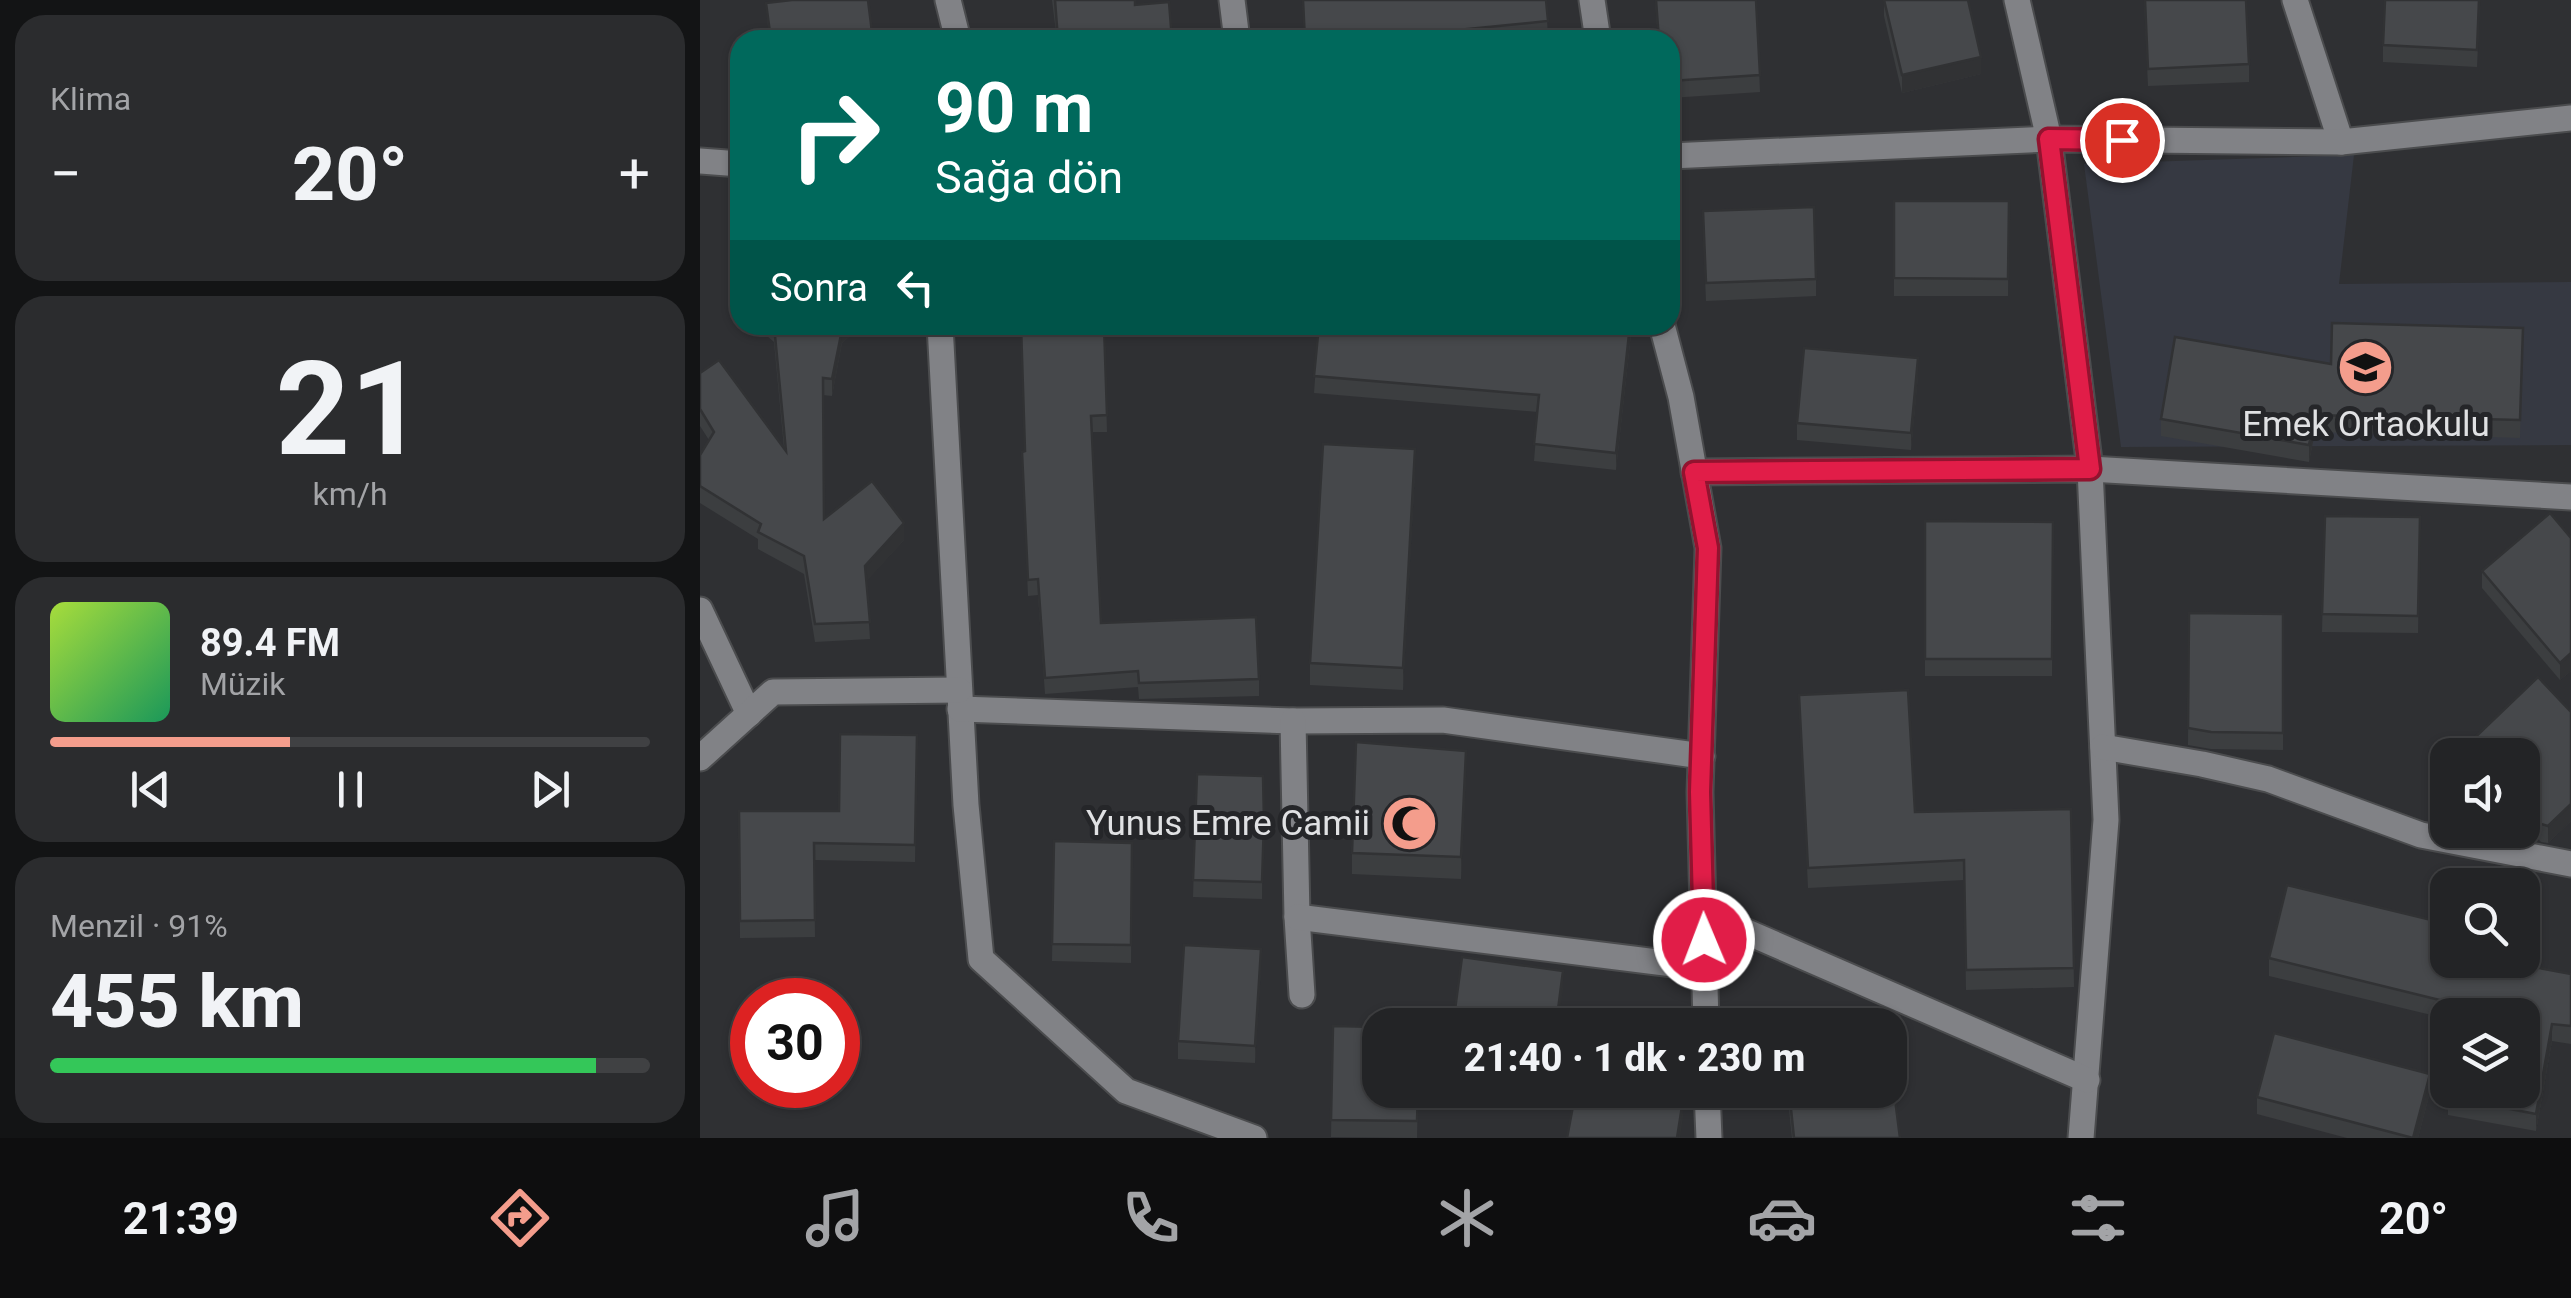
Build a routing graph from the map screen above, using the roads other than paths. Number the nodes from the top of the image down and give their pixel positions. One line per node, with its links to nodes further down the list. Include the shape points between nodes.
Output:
1 (948, 0): 6 (street)
2 (1232, 0): 7 (street)
3 (1592, 0): 8 (street)
4 (2017, 0): 10 (street)
5 (2294, 0): 11 (street)
6 (956, 30)
7 (1236, 30)
8 (1596, 30)
9 (2571, 118): 11 (street)
10 (2049, 139): 11 (street); 12 (street); 17 (street)
11 (2341, 142)
12 (1680, 156)
13 (704, 162): 14 (street)
14 (730, 163)
15 (941, 335): 21 (street)
16 (1664, 335): 18 (street)
17 (2090, 469): 18 (street); 19 (street); 24 (street)
18 (1694, 472): 25 (street, via 1708,548)
19 (2571, 497)
20 (700, 610): 22 (street)
21 (960, 699): 22 (street, via 773,692); 23 (street); 35 (street, via 981,959 1126,1091)
22 (749, 714): 26 (street)
23 (1293, 721): 25 (street, via 1443,720); 29 (street)
24 (2103, 747): 27 (street, via 2268,778 2421,835); 33 (street, via 2106,820)
25 (1702, 756): 28 (street)
26 (700, 758)
27 (2571, 864)
28 (1703, 913): 30 (street); 33 (street)
29 (1298, 916): 30 (street); 31 (street)
30 (1705, 968): 32 (street)
31 (1302, 995)
32 (1706, 1008)
33 (2087, 1080): 37 (street)
34 (1708, 1108): 36 (street)
35 (1254, 1138)
36 (1709, 1138)
37 (2081, 1138)

